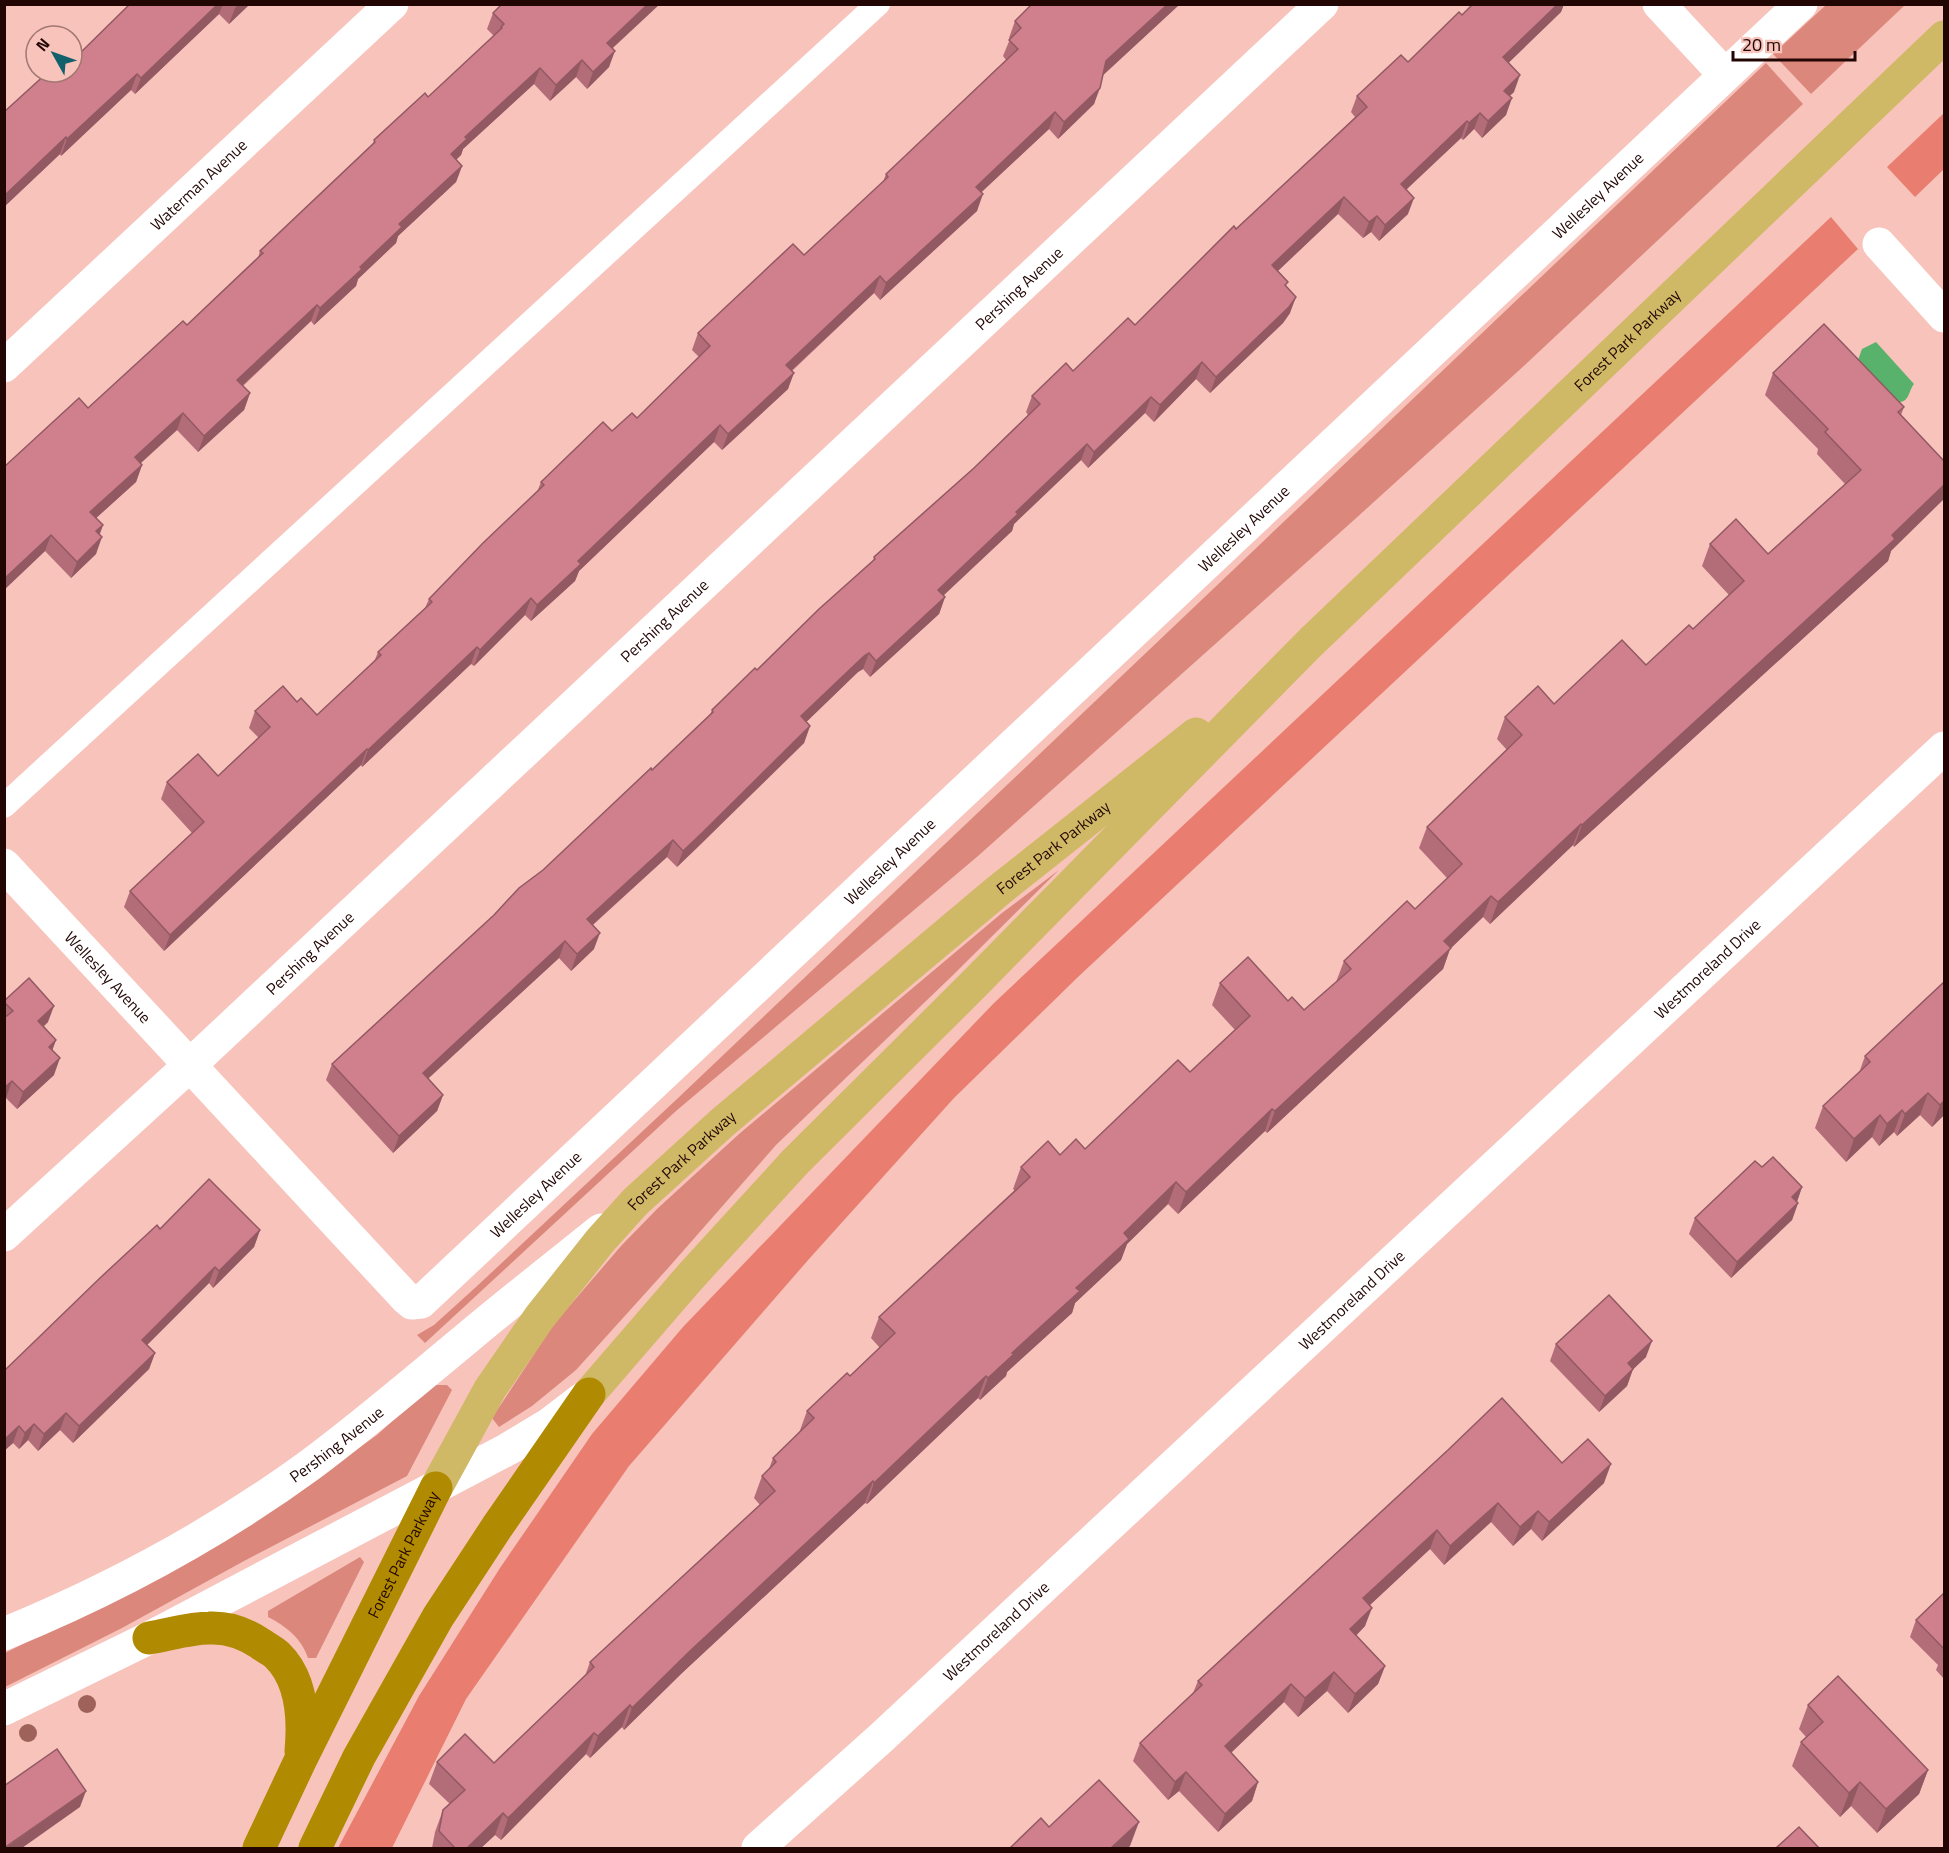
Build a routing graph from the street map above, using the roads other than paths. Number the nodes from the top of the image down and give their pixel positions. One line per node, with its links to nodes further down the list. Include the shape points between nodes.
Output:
1 (392, 4): 10 (street, Waterman Avenue)
2 (878, 4): 13 (lane)
3 (1322, 4): 15 (street, Pershing Avenue)
4 (1659, 4): 7 (street)
5 (1801, 4): 7 (street, Wellesley Avenue)
6 (1944, 37): 11 (main road, Forest Park Parkway)
7 (1725, 75): 15 (street, Wellesley Avenue, via 421,1302 412,1303 406,1298)
8 (1879, 244): 9 (street)
9 (1944, 316)
10 (4, 366)
11 (1310, 643): 16 (main road, Forest Park Parkway, via 999,890 723,1122); 18 (main road, Forest Park Parkway, via 795,1162)
12 (1944, 748): 26 (street, Westmoreland Drive)
13 (4, 806)
14 (4, 865): 15 (street, Wellesley Avenue)
15 (189, 1066): 17 (street, Pershing Avenue)
16 (635, 1202): 19 (main road, Forest Park Parkway, via 538,1318 490,1389); 20 (street, Pershing Avenue, via 309,1466 153,1563)
17 (4, 1235)
18 (588, 1394): 19 (street, via 548,1425); 25 (highway, Forest Park Parkway, via 438,1617 359,1756)
19 (436, 1488): 21 (street); 23 (highway, Forest Park Parkway)
20 (4, 1634)
21 (149, 1638): 22 (street); 23 (highway, via 208,1627 230,1629 248,1635 278,1655 300,1696)
22 (4, 1709)
23 (300, 1761): 24 (highway, Forest Park Parkway)
24 (260, 1848)
25 (315, 1848)
26 (758, 1848)

